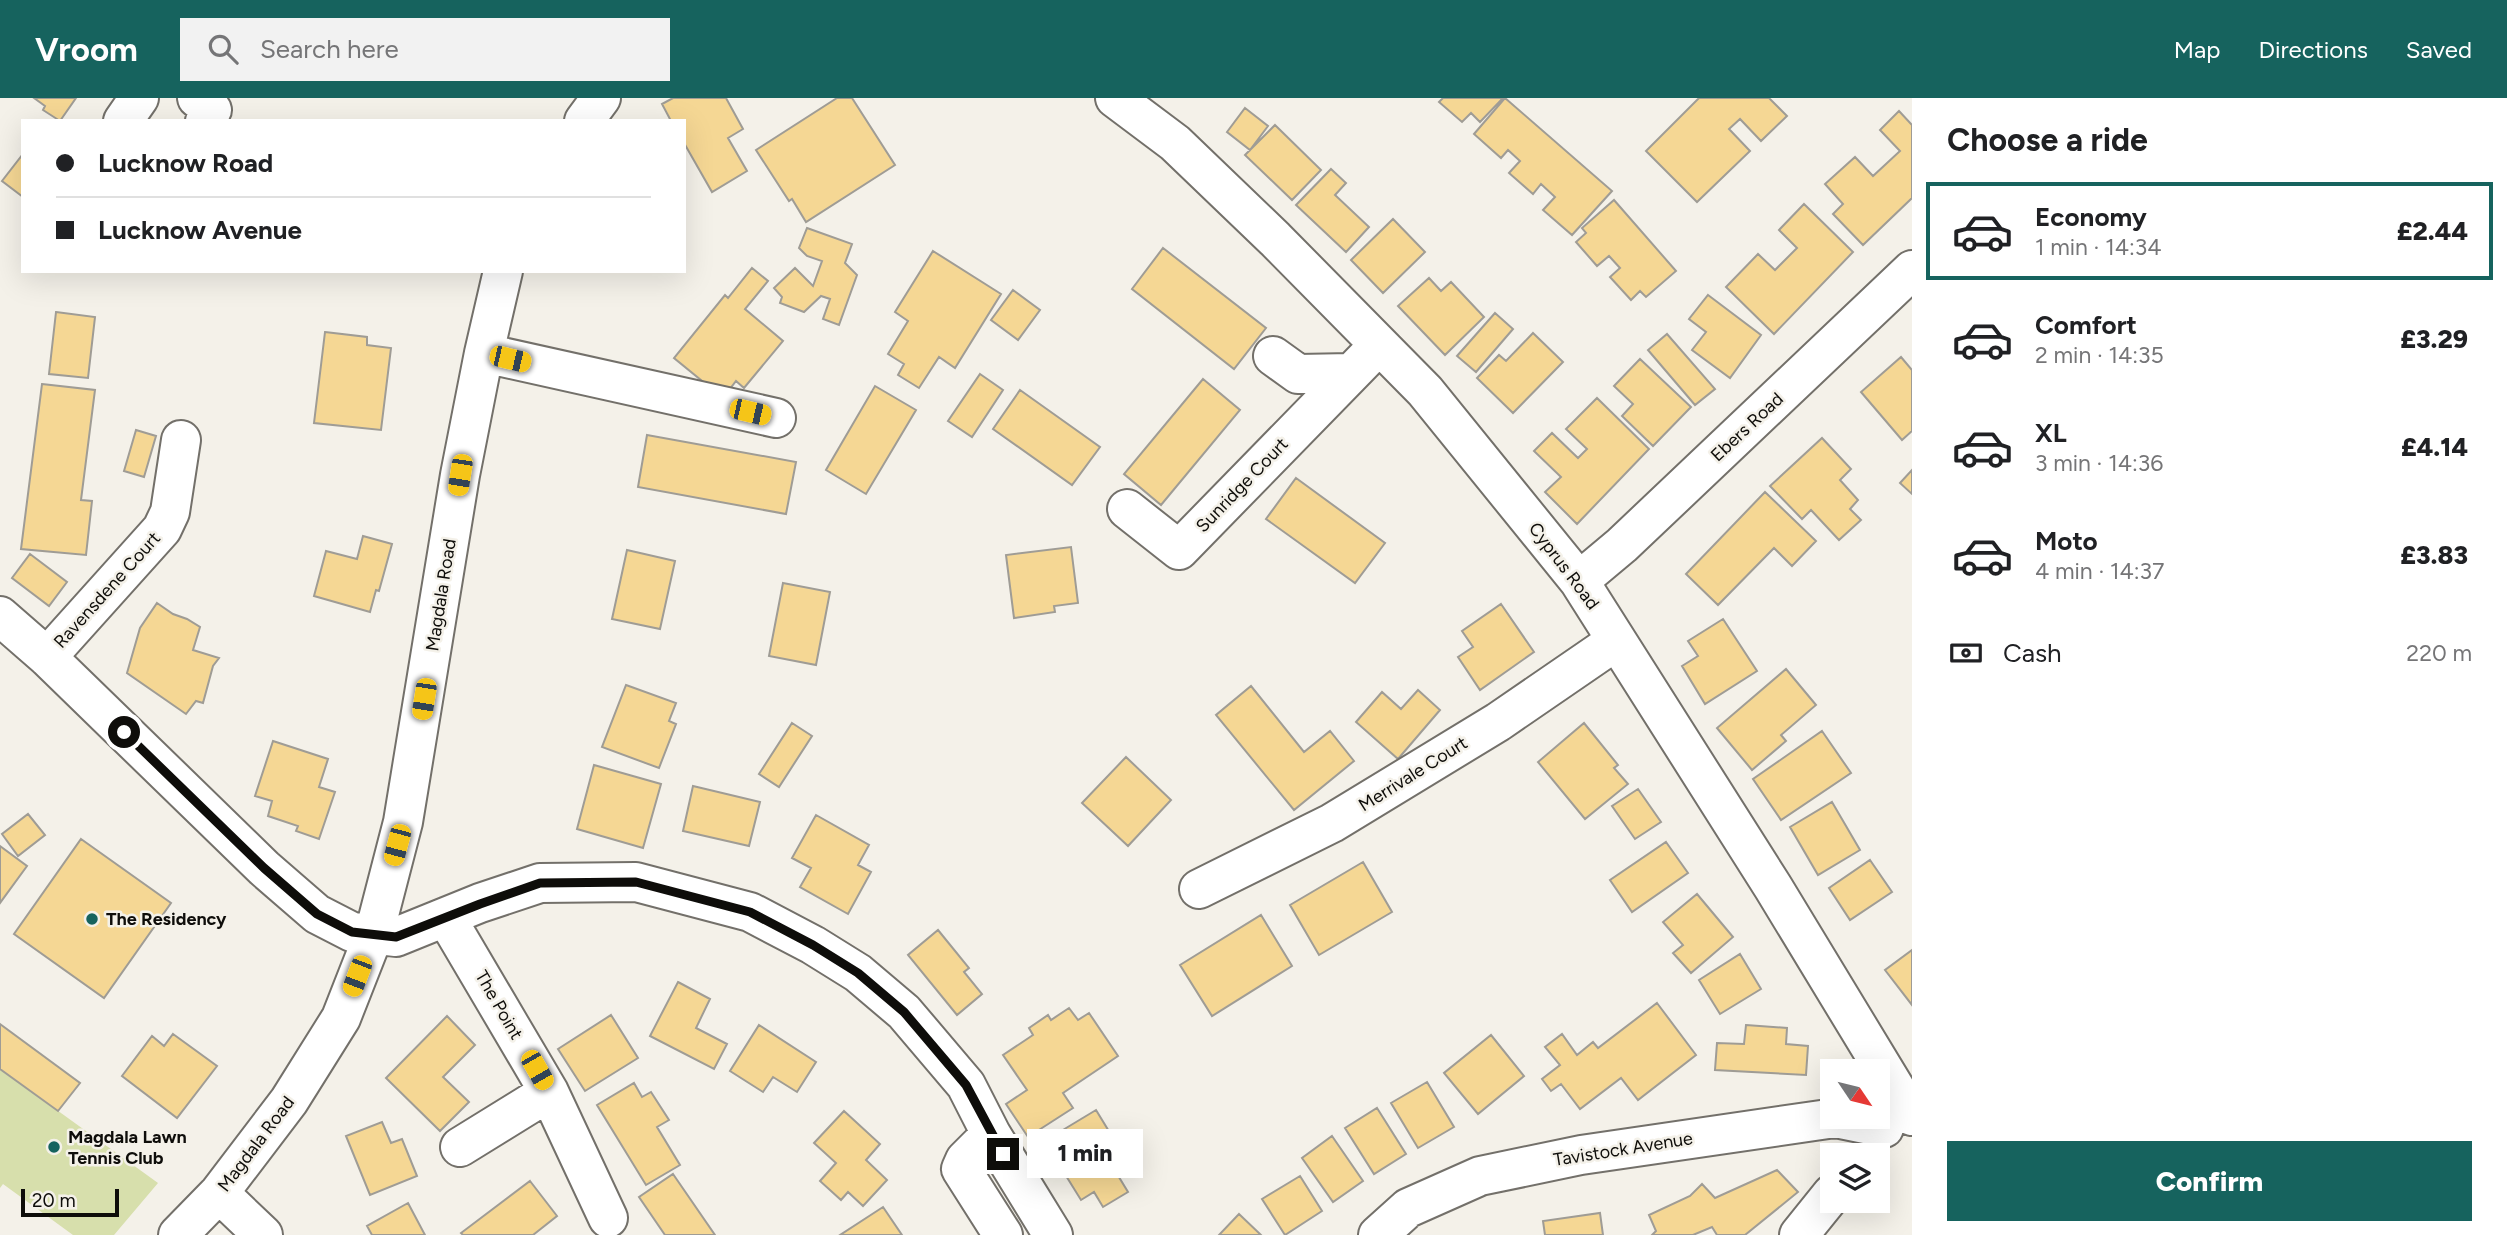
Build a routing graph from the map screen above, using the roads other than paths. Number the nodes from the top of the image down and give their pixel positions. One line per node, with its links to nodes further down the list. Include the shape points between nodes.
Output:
1 (139, 98): 5 (street)
2 (197, 98): 6 (street, via 212,110)
3 (601, 98): 7 (street)
4 (1115, 98): 10 (street, Cyprus Road, via 1175,144)
5 (124, 119)
6 (206, 119)
7 (585, 119)
8 (503, 273): 11 (street, Magdala Road)
9 (1909, 279): 17 (street, Ebers Road)
10 (1379, 345): 13 (street, Sunridge Court); 17 (street, Cyprus Road, via 1425,391)
11 (484, 353): 14 (street); 23 (street, Magdala Road, via 403,822)
12 (1273, 356): 13 (street, via 1298,374)
13 (1351, 373): 16 (street, Sunridge Court, via 1179,550)
14 (776, 418)
15 (181, 440): 20 (street, Ravensdene Court, via 170,512 162,529)
16 (1127, 509)
17 (1579, 581): 19 (street, Cyprus Road)
18 (0, 616): 20 (street)
19 (1616, 640): 21 (street, Merrivale Court, via 1497,722 1332,823); 25 (street, Cyprus Road, via 1773,887)
20 (47, 657): 23 (street, via 317,914 352,932)
21 (1199, 889)
22 (447, 919): 23 (street, via 396,937); 24 (street, The Point); 26 (street, via 540,883 636,882 750,912 858,973 904,1012 966,1085)
23 (374, 934): 28 (street, Magdala Road, via 341,1018 289,1101)
24 (549, 1092): 27 (street); 30 (street, The Point)
25 (1895, 1120): 35 (street, Tavistock Avenue, via 1835,1118 1581,1155 1480,1176 1408,1208)
26 (990, 1134): 33 (street, via 961,1169); 34 (street)
27 (460, 1147)
28 (219, 1194): 31 (street, Magdala Road); 32 (street)
29 (1820, 1209): 36 (street)
30 (608, 1218)
31 (178, 1235)
32 (263, 1235)
33 (1003, 1235)
34 (1053, 1235)
35 (1378, 1235)
36 (1799, 1235)

